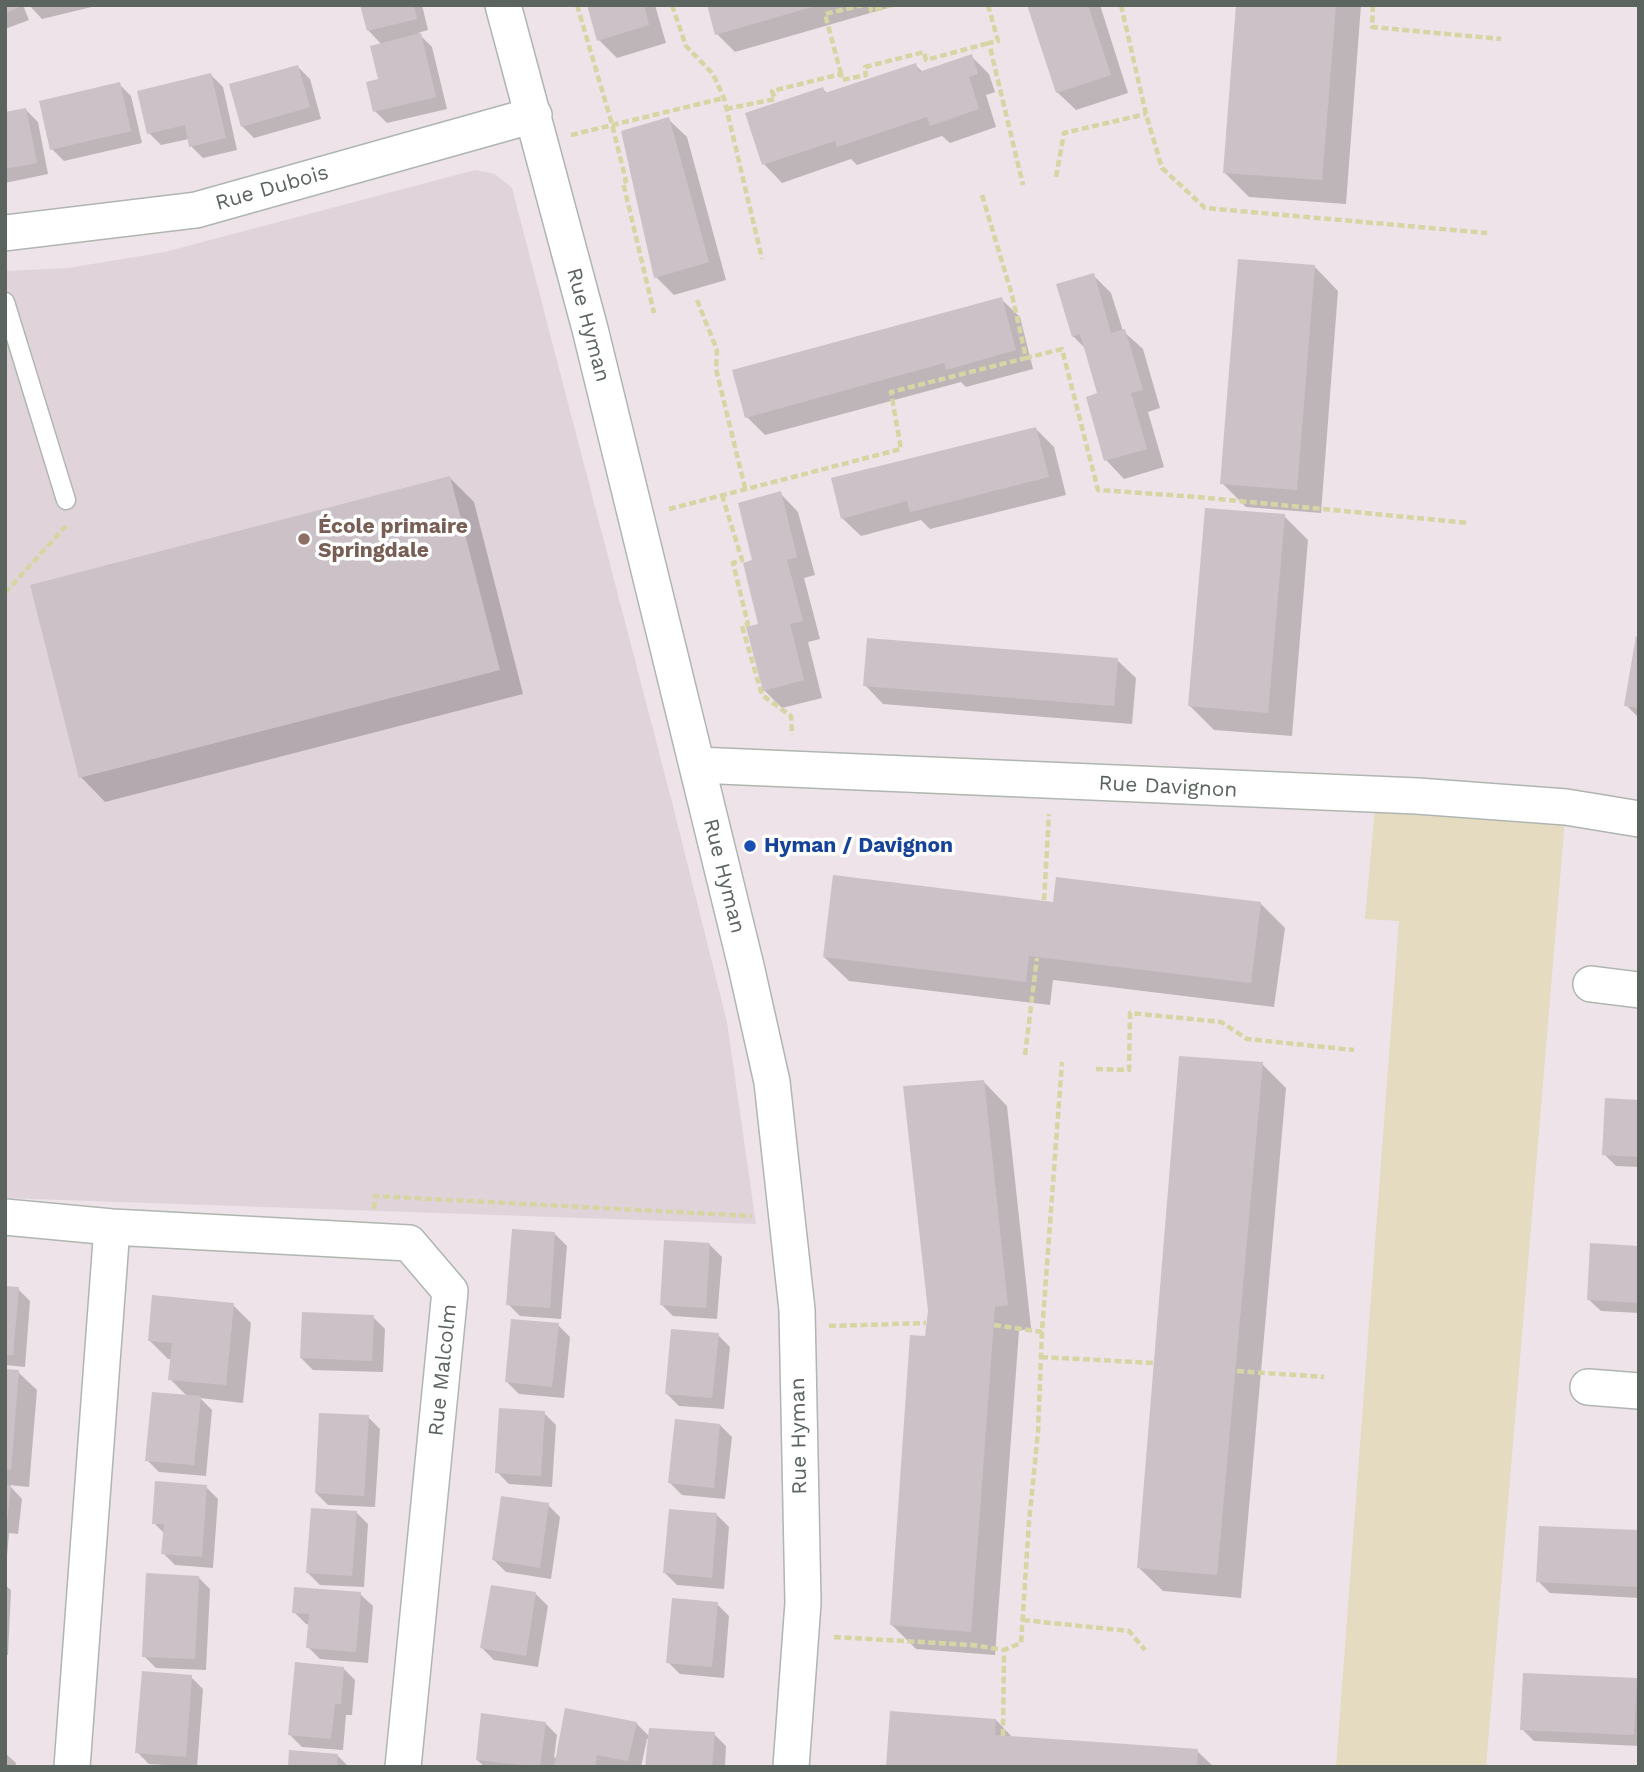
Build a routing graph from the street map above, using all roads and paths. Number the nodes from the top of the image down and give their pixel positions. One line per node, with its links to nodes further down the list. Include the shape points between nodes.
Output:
1 (503, 5): 16 (street, Rue Hyman)
2 (577, 5): 17 (path)
3 (672, 5): 13 (path, via 686,46 713,74)
4 (863, 5): 12 (path, via 825,14)
5 (870, 5): 6 (path, via 871,11)
6 (892, 5)
7 (988, 5): 11 (path, via 998,41)
8 (1121, 5): 15 (path)
9 (1373, 5): 10 (path, via 1372,27)
10 (1501, 39)
11 (989, 43): 12 (path, via 926,60 924,52 865,67 866,75 854,78 842,80); 20 (path)
12 (841, 74): 14 (path, via 772,91 775,99)
13 (724, 98): 14 (path); 17 (path)
14 (726, 109): 24 (path)
15 (1146, 114): 19 (path, via 1064,133); 23 (path, via 1161,168 1205,208)
16 (534, 115): 22 (street, Rue Dubois, via 196,210); 32 (street, Rue Hyman)
17 (612, 124): 18 (path); 27 (path)
18 (567, 136)
19 (1056, 177)
20 (1023, 185)
21 (982, 195): 28 (path)
22 (5, 233)
23 (1487, 233)
24 (762, 259)
25 (697, 300): 29 (path, via 717,350 716,369)
26 (5, 302): 31 (lane)
27 (654, 313)
28 (1026, 358): 29 (path, via 891,392 901,449); 33 (path, via 1062,349 1097,490)
29 (745, 488): 30 (path)
30 (722, 495): 32 (path); 36 (path, via 742,560 733,563 748,624 743,626 762,695 790,716)
31 (66, 500)
32 (636, 518): 37 (street, Rue Hyman)
33 (1469, 523)
34 (66, 526): 35 (path)
35 (5, 593)
36 (792, 746)
37 (697, 765): 38 (street, Rue Davignon); 49 (street, Rue Hyman, via 772,1082)
38 (1052, 781): 39 (street, Rue Davignon, via 1417,796 1566,807); 40 (path)
39 (1639, 819)
40 (1044, 900)
41 (1037, 958): 45 (path)
42 (1591, 984): 43 (street)
43 (1639, 990)
44 (1354, 1050): 47 (path, via 1247,1039 1221,1022 1130,1013 1129,1070)
45 (1025, 1055)
46 (1062, 1062): 55 (path)
47 (1096, 1069)
48 (5, 1217): 50 (street, Rue Malcolm)
49 (787, 1217): 51 (path, via 375,1196); 54 (street, Rue Hyman)
50 (112, 1227): 51 (street, Rue Malcolm); 67 (street)
51 (370, 1241): 68 (street, Rue Malcolm, via 409,1243 450,1291)
52 (926, 1323): 54 (path)
53 (994, 1325): 55 (path)
54 (797, 1327): 63 (street, Rue Hyman)
55 (1042, 1332): 56 (path)
56 (1041, 1357): 57 (path); 62 (path)
57 (1153, 1363)
58 (1237, 1371): 59 (path)
59 (1324, 1377)
60 (1588, 1387): 61 (street)
61 (1639, 1391)
62 (1023, 1620): 64 (path, via 1021,1643); 65 (path, via 1129,1631)
63 (801, 1635): 64 (path); 69 (street, Rue Hyman)
64 (1004, 1650): 66 (path)
65 (1145, 1650)
66 (1003, 1735)
67 (72, 1767)
68 (403, 1767)
69 (791, 1767)

